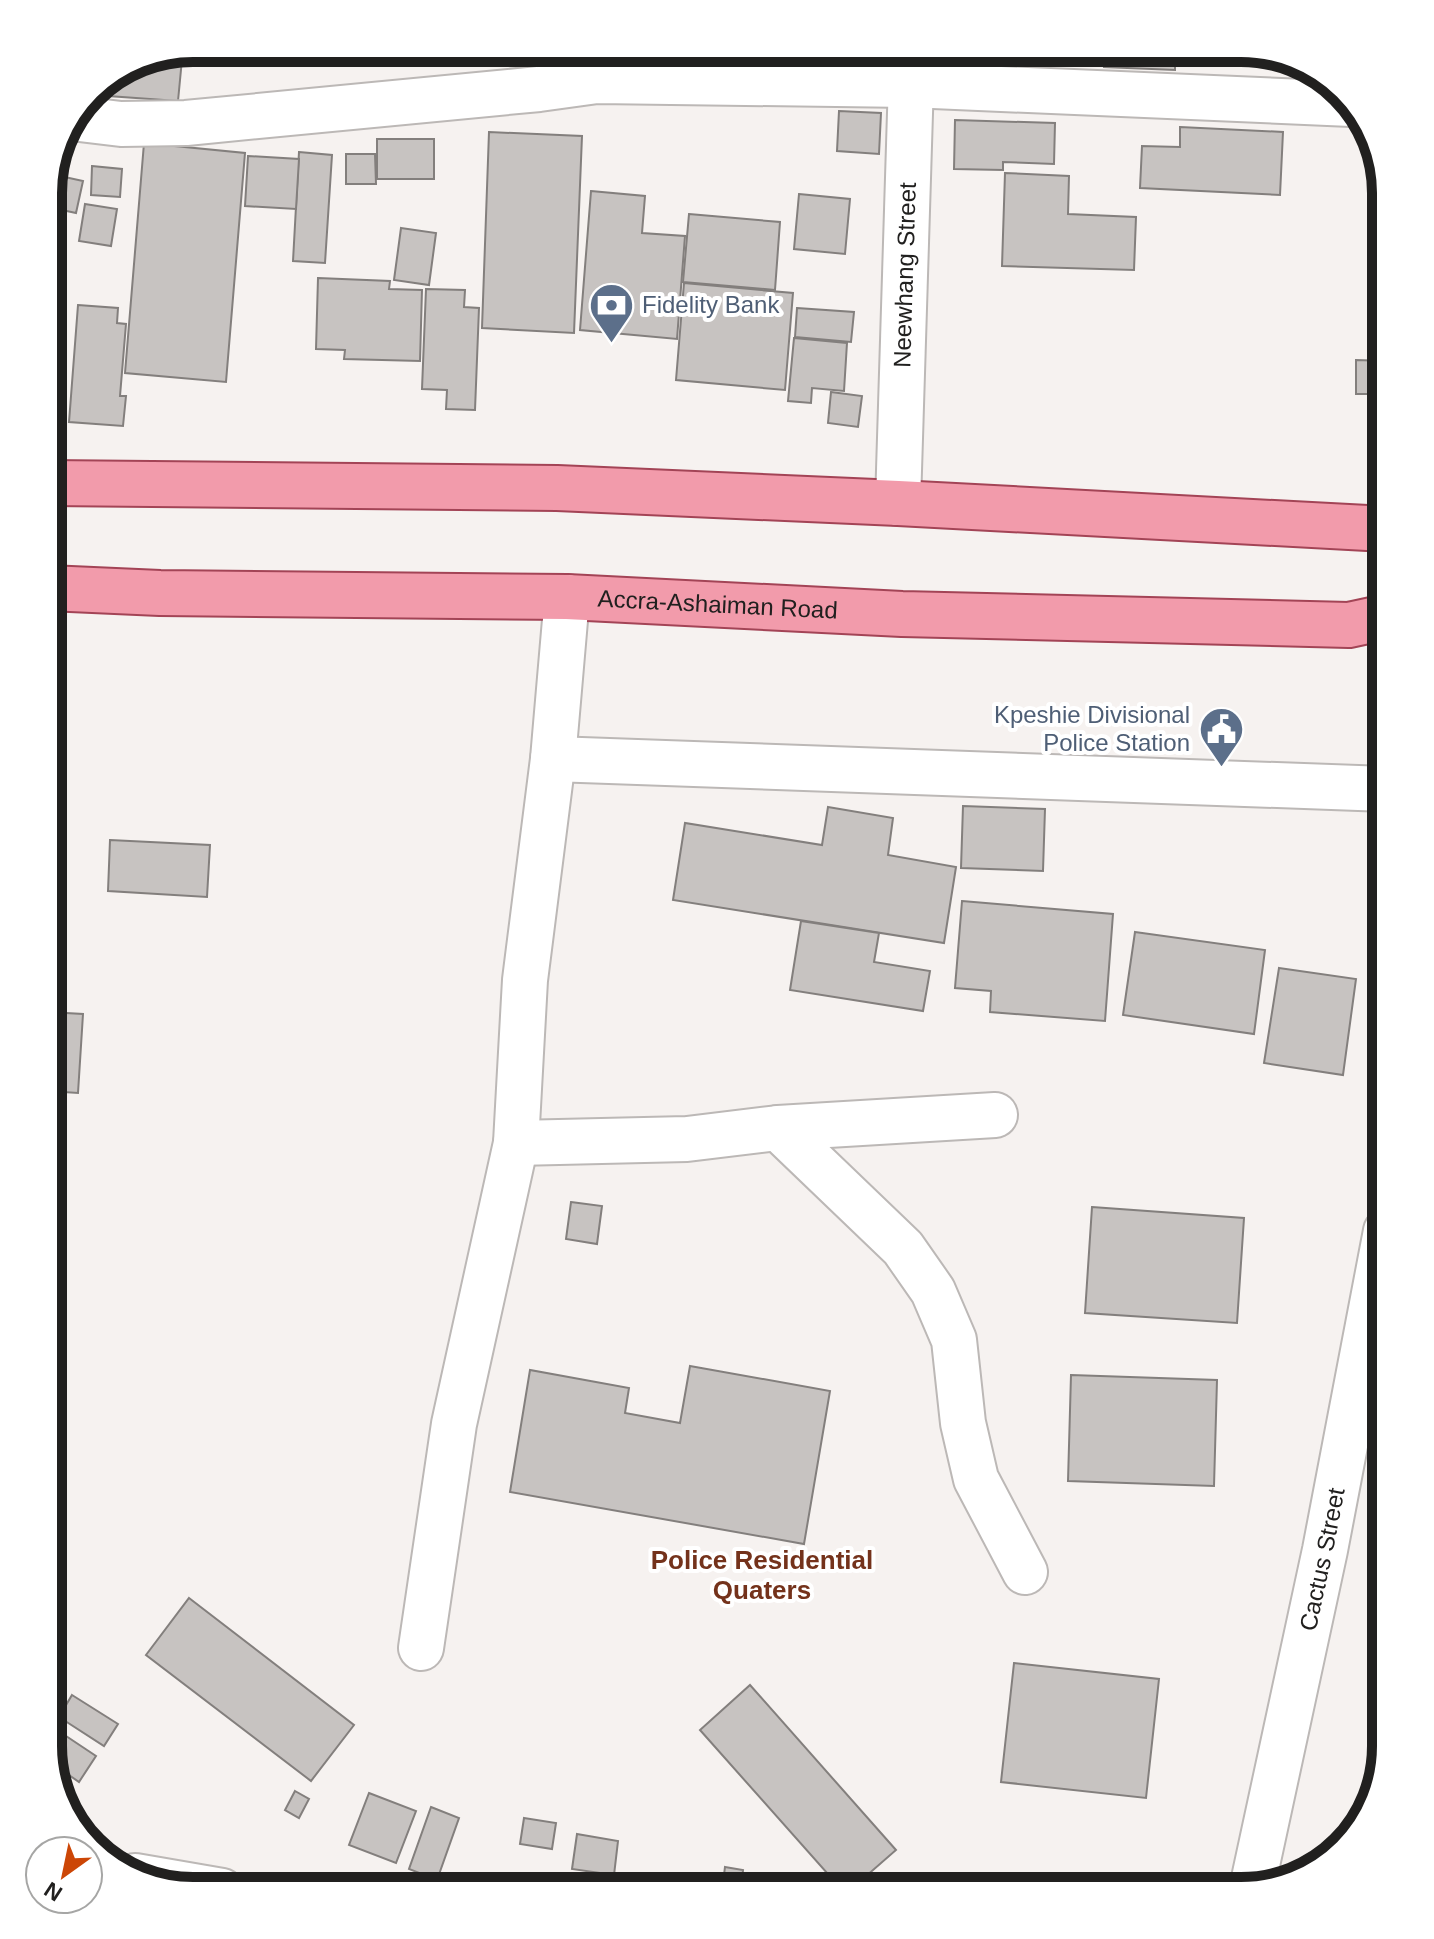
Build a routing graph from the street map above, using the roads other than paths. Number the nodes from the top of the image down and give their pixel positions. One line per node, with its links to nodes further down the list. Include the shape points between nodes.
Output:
1 (911, 66): 2 (street); 3 (street, via 597,81 186,123); 5 (street, Neewhang Street)
2 (1336, 103)
3 (84, 120)
4 (62, 483): 5 (main road, via 557,488)
5 (898, 503): 6 (main road)
6 (1372, 528)
7 (62, 589): 8 (main road, Accra-Ashaiman Road)
8 (567, 597): 9 (main road, Accra-Ashaiman Road, via 902,614 1349,625); 10 (street)
9 (1372, 620)
10 (553, 759): 11 (street); 14 (street, via 525,980)
11 (1372, 788)
12 (995, 1115): 13 (street)
13 (778, 1128): 14 (street, via 687,1139); 16 (street, via 903,1248 933,1291 954,1340 963,1423 976,1479)
14 (516, 1143): 17 (street, via 454,1424)
15 (1372, 1304): 18 (street, Cactus Street)
16 (1025, 1572)
17 (421, 1648)
18 (1255, 1876)

